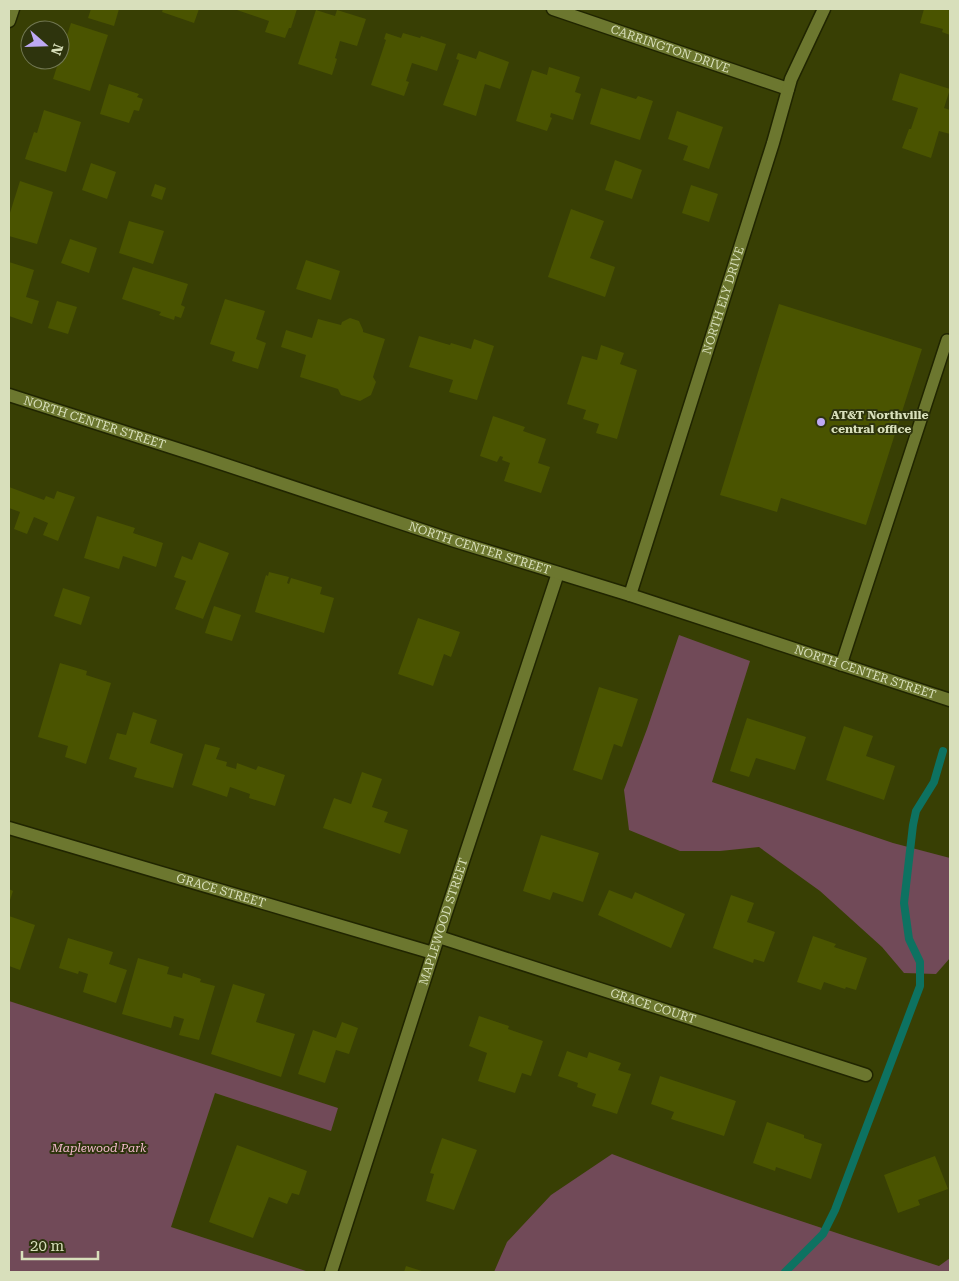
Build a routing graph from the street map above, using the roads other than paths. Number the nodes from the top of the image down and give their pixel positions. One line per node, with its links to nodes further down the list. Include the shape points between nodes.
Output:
1 (13, 9): 4 (street)
2 (552, 9): 5 (street, CARRINGTON DRIVE)
3 (824, 9): 5 (street, NORTH ELY DRIVE)
4 (9, 21)
5 (788, 89): 9 (street, NORTH ELY DRIVE, via 774,143)
6 (947, 340): 10 (lane)
7 (9, 394): 8 (street, NORTH CENTER STREET)
8 (558, 573): 9 (street, NORTH CENTER STREET); 13 (street, MAPLEWOOD STREET)
9 (630, 595): 10 (street, NORTH CENTER STREET)
10 (841, 664): 11 (street, NORTH CENTER STREET)
11 (950, 700)
12 (9, 828): 14 (street, GRACE STREET)
13 (439, 937): 14 (street, MAPLEWOOD STREET); 15 (street, GRACE COURT)
14 (433, 953): 16 (street, MAPLEWOOD STREET)
15 (866, 1075)
16 (331, 1272)

